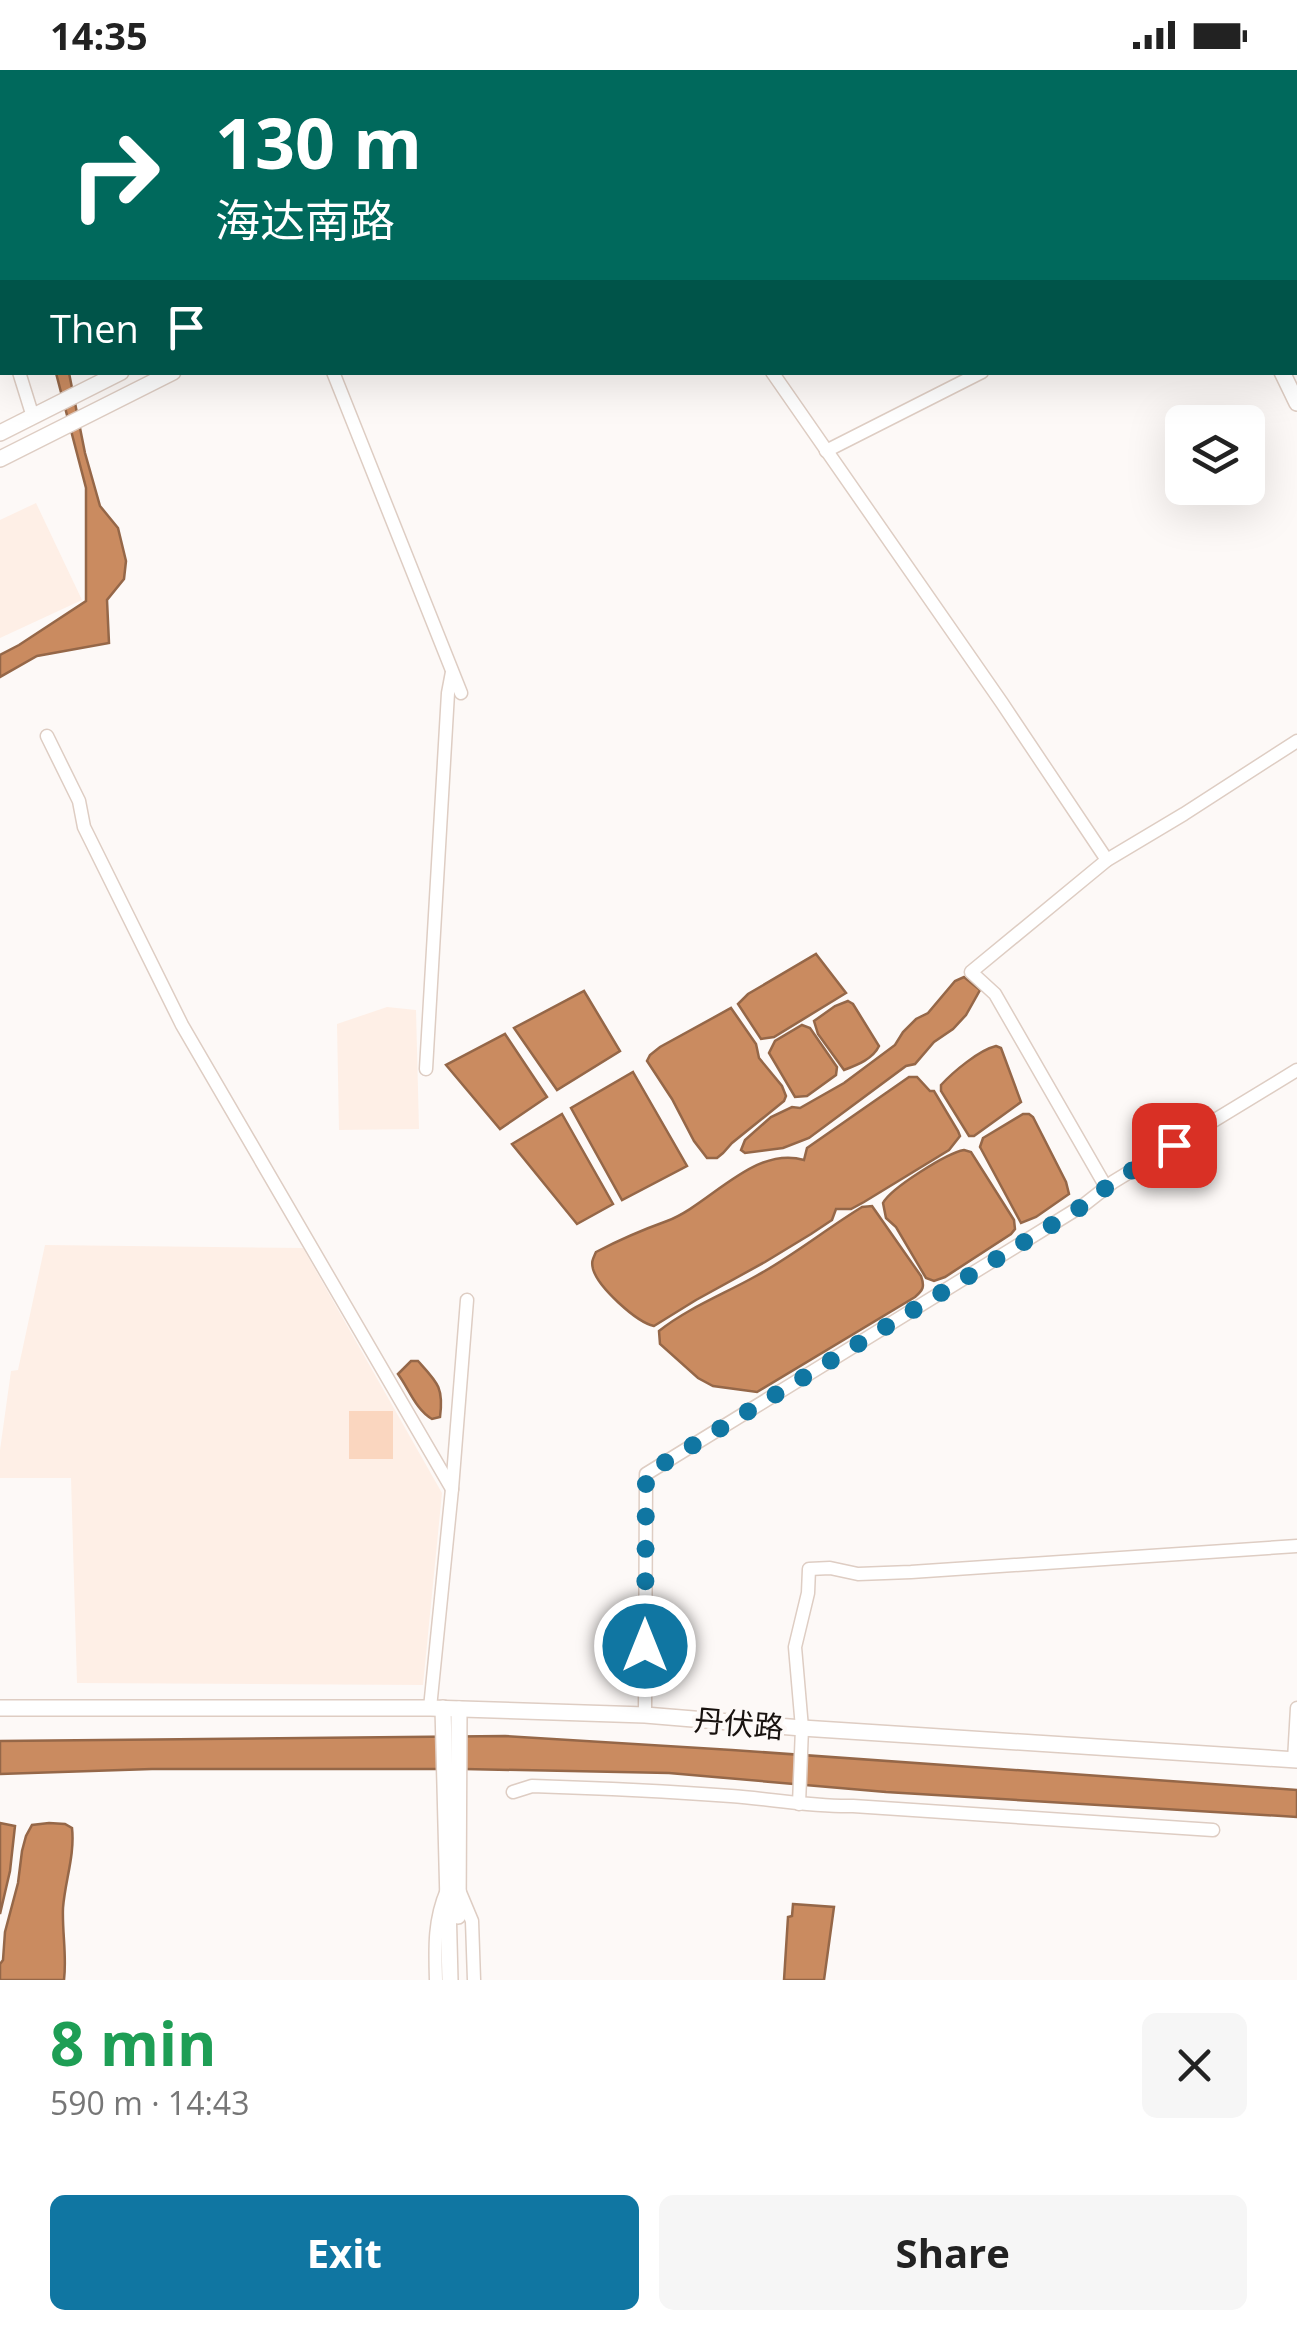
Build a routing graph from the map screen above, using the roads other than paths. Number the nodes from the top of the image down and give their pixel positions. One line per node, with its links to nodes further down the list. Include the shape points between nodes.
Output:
1 (20, 375): 9 (street)
2 (114, 375): 9 (main road)
3 (167, 375): 12 (main road)
4 (334, 375): 13 (street)
5 (774, 375): 11 (street)
6 (976, 375): 11 (street)
7 (1283, 375): 8 (main road)
8 (1297, 403)
9 (32, 417): 10 (main road)
10 (0, 433)
11 (826, 451): 17 (street)
12 (0, 459)
13 (452, 672): 14 (street); 18 (street)
14 (461, 693)
15 (47, 736): 22 (street, via 182,1025)
16 (1297, 741): 17 (street)
17 (1107, 860): 20 (street, via 970,972 995,994)
18 (426, 1069)
19 (1297, 1070): 20 (street)
20 (1106, 1187): 27 (street, via 646,1474)
21 (467, 1300): 22 (street)
22 (452, 1489): 26 (street)
23 (1297, 1546): 28 (street, via 912,1572 809,1570 796,1647)
24 (0, 1708): 26 (main road, 丹伏路)
25 (1297, 1708): 29 (street)
26 (444, 1709): 27 (main road, 丹伏路); 33 (main road, via 452,1733)
27 (645, 1715): 28 (main road, 丹伏路)
28 (802, 1728): 29 (main road, 丹伏路); 31 (street)
29 (1296, 1760)
30 (513, 1792): 31 (street, via 548,1786)
31 (799, 1800): 32 (street)
32 (1213, 1830)
33 (453, 1888): 34 (street, via 438,1909); 35 (main road); 36 (main road); 37 (street, via 472,1920)
34 (436, 1980)
35 (450, 1980)
36 (460, 1980)
37 (474, 1980)

